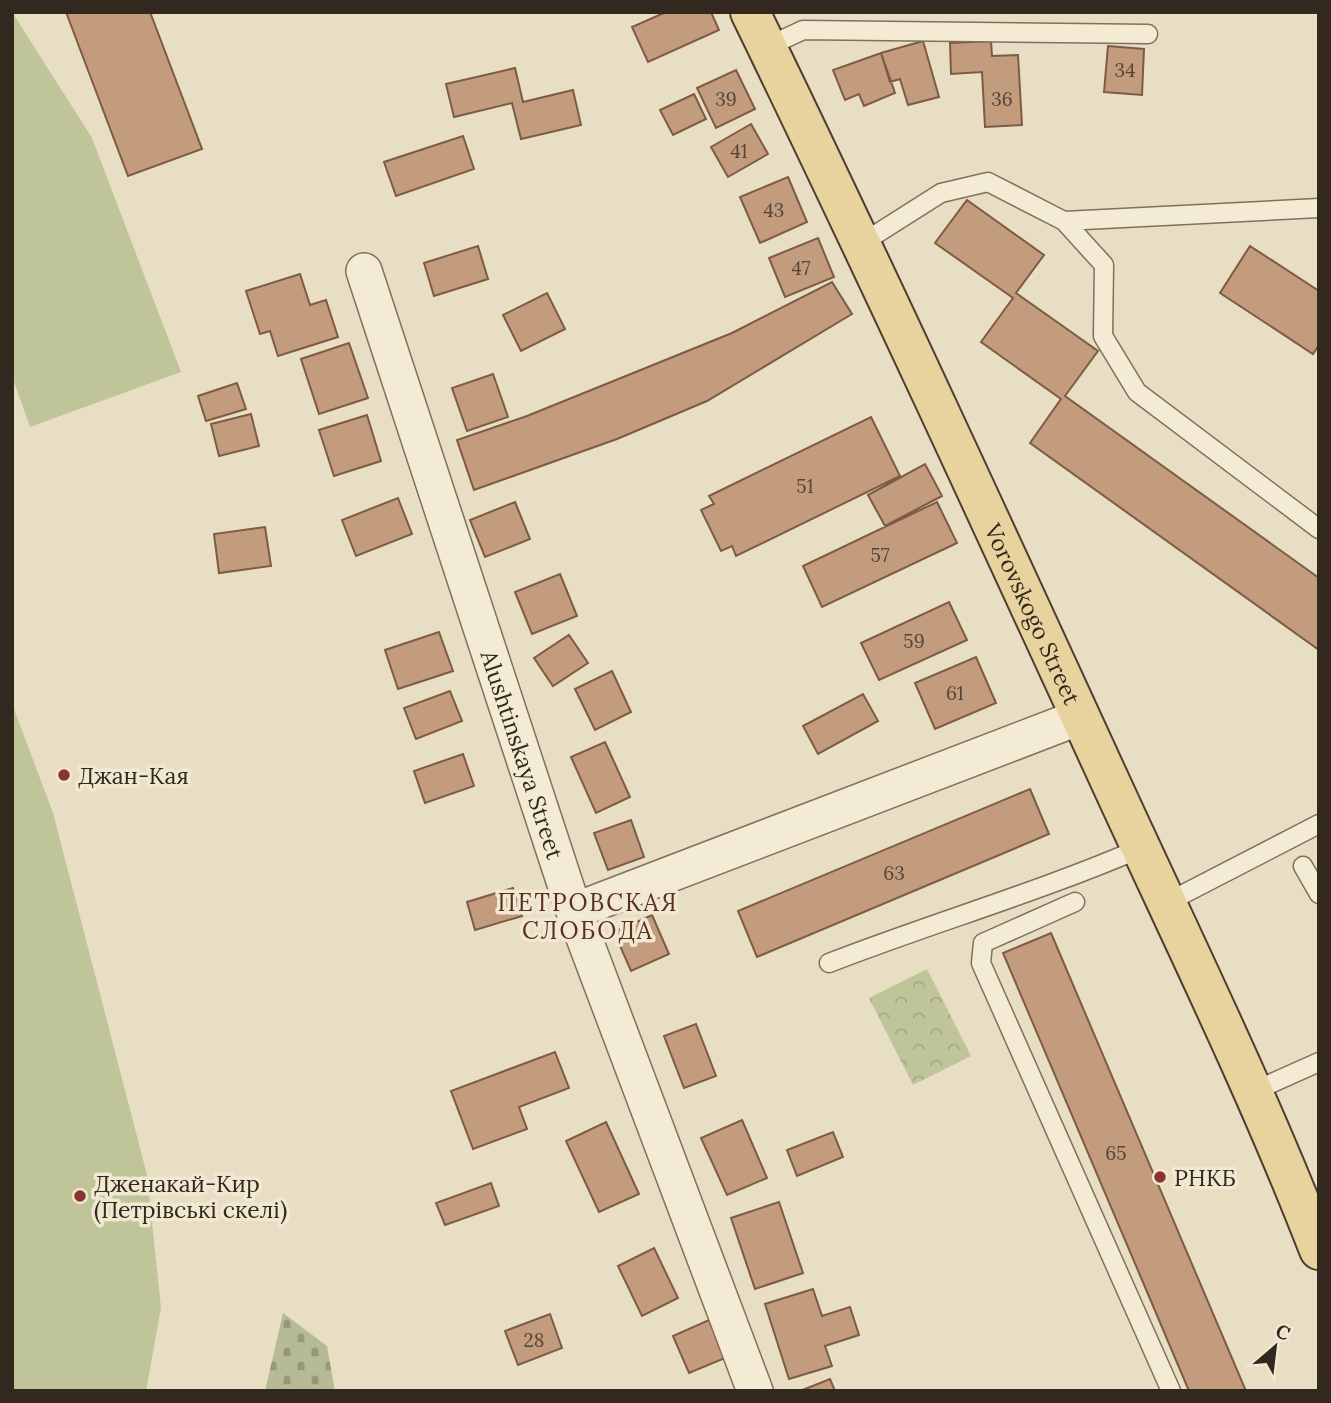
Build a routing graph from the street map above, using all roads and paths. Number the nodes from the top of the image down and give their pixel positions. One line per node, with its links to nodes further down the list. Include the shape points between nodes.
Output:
1 (750, 12): 3 (main road, Vorovskogo Street)
2 (1148, 34): 3 (lane, via 803,30)
3 (767, 47): 6 (main road, Vorovskogo Street)
4 (1319, 208): 5 (lane)
5 (1064, 221): 6 (lane, via 988,182 941,193); 8 (lane, via 1104,265 1103,336 1137,392)
6 (859, 245): 9 (main road, Vorovskogo Street)
7 (364, 271): 16 (street, Alushtinskaya Street)
8 (1319, 529)
9 (1080, 716): 11 (main road, Vorovskogo Street); 16 (street)
10 (1319, 824): 15 (lane)
11 (1141, 848): 15 (main road, Vorovskogo Street); 17 (lane, via 1072,878)
12 (1303, 866): 13 (lane)
13 (1319, 894)
14 (1075, 902): 22 (lane, via 983,943 982,963)
15 (1166, 903): 19 (main road, Vorovskogo Street)
16 (574, 911): 21 (street, Alushtinskaya Street)
17 (829, 963)
18 (1319, 1062): 19 (lane)
19 (1252, 1092): 20 (main road, Vorovskogo Street)
20 (1315, 1232)
21 (755, 1391)
22 (1171, 1391)

